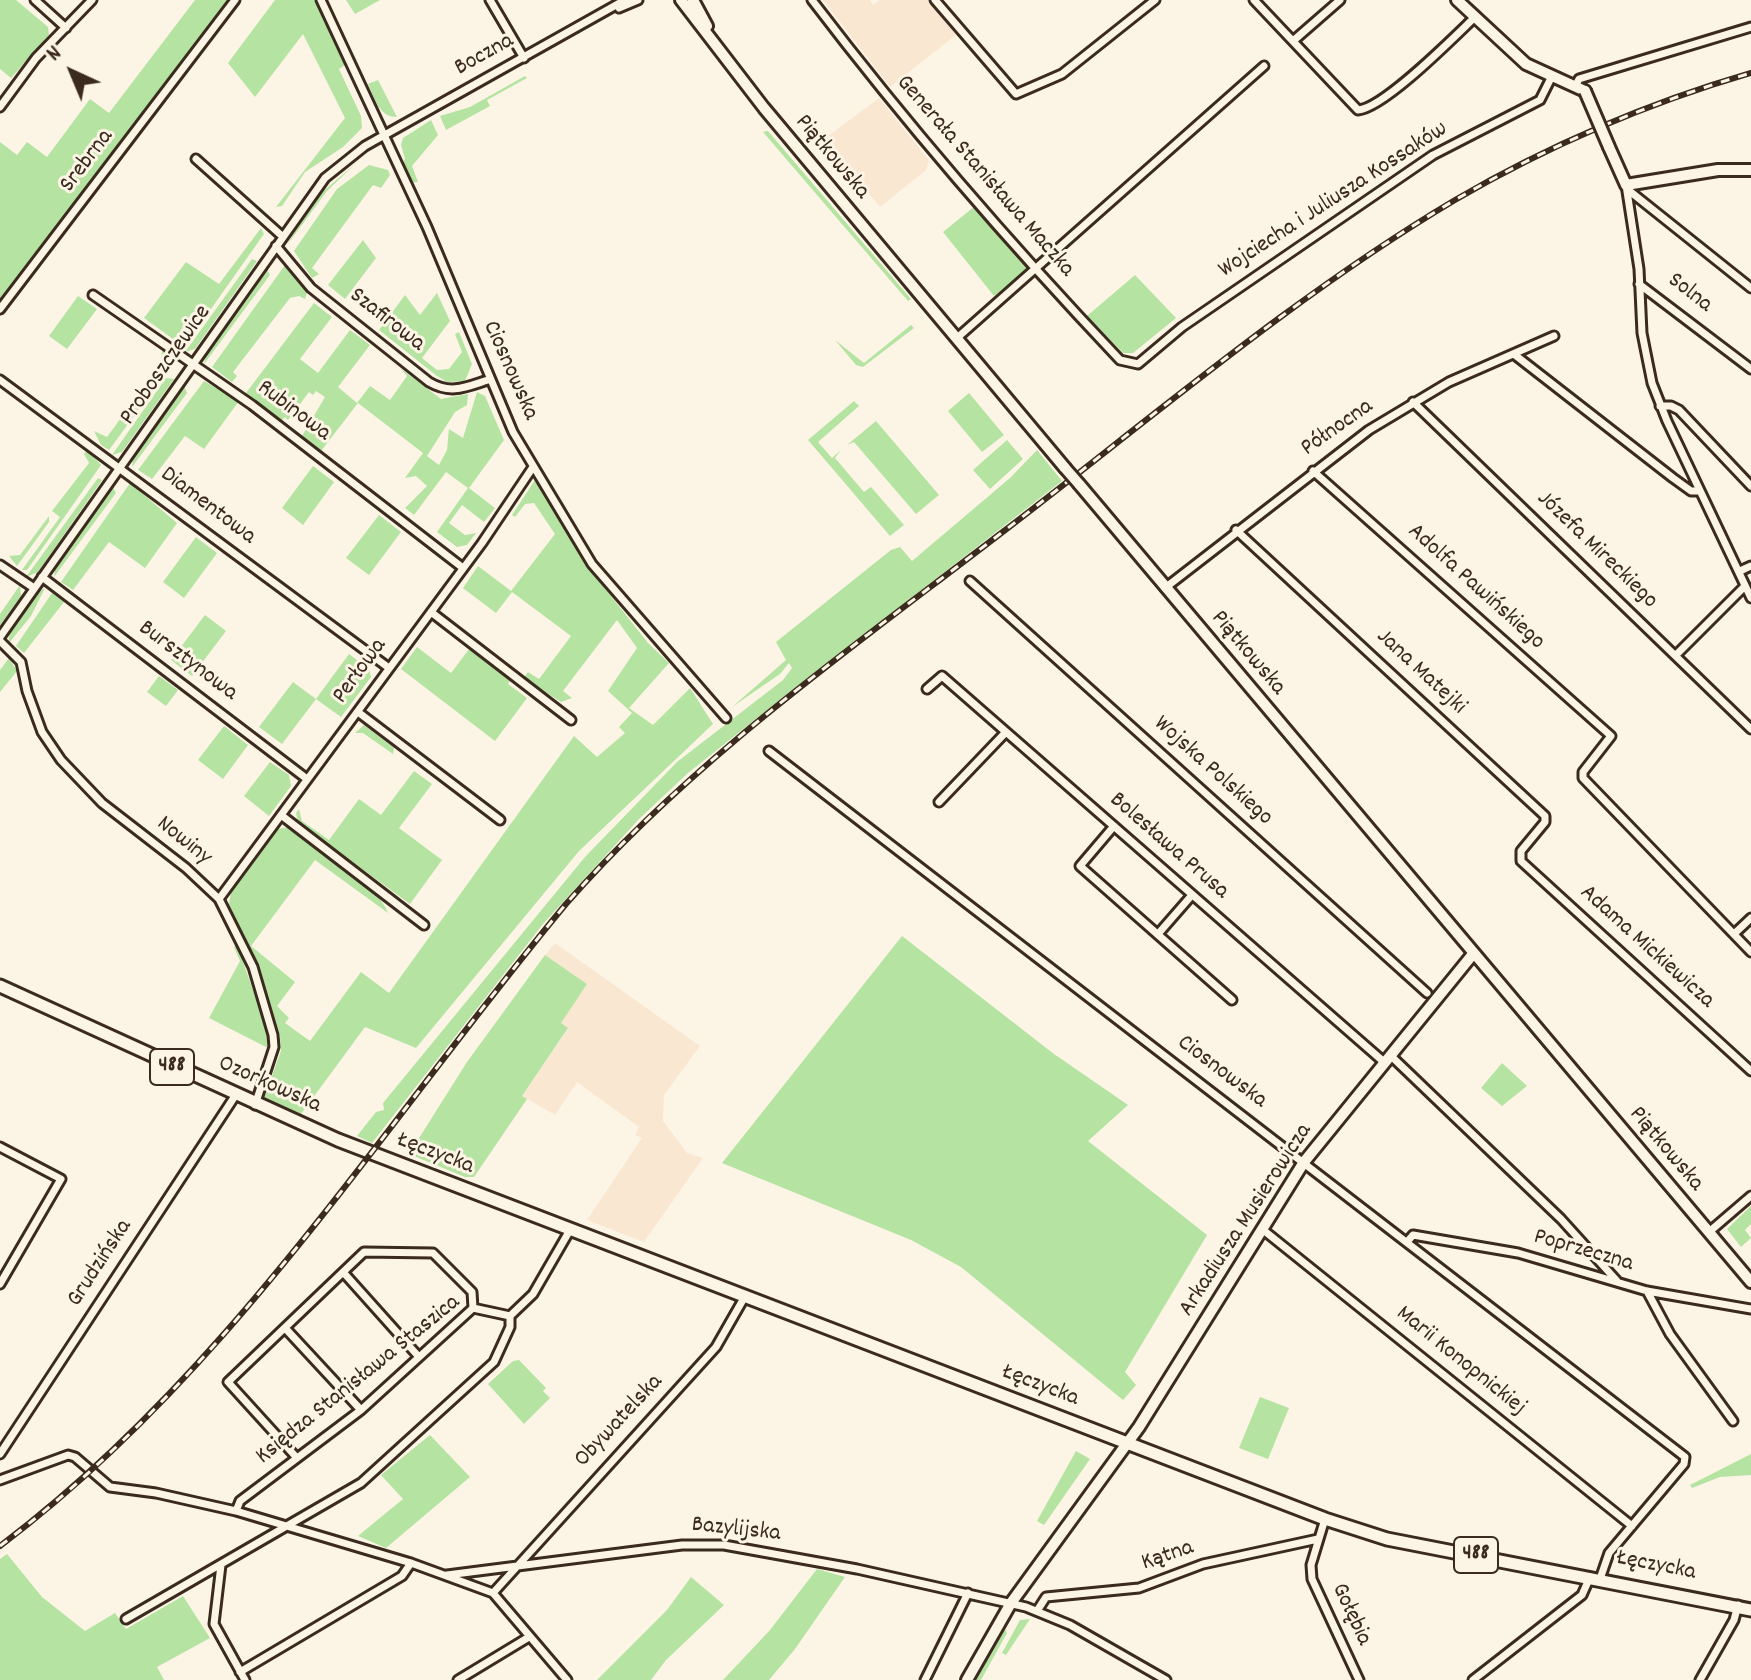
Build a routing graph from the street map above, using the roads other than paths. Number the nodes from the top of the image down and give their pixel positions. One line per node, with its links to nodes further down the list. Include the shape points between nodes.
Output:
1 (35, 0): 19 (street)
2 (92, 0): 19 (street)
3 (235, 0): 37 (street, Srebrna)
4 (321, 0): 27 (street, Ciosnowska)
5 (490, 0): 22 (street)
6 (625, 0): 16 (street, Boczna)
7 (638, 0): 16 (street, Boczna)
8 (681, 0): 21 (main road, Piątkowska)
9 (693, 0): 21 (main road, Piątkowska)
10 (812, 0): 33 (street, Generała Stanisława Maczka, via 941,163)
11 (1155, 0): 15 (street, via 1062,74 1016,94)
12 (1254, 0): 20 (street)
13 (1340, 0): 20 (street)
14 (1457, 0): 17 (main road)
15 (940, 2)
16 (606, 13): 22 (street, Boczna)
17 (1474, 18): 20 (street, via 1425,64 1364,109 1349,104); 24 (main road, via 1526,64)
18 (1751, 27): 25 (street, via 1579,79)
19 (66, 28): 26 (street)
20 (1293, 41)
21 (719, 49): 39 (main road, Piątkowska)
22 (524, 58): 27 (street, Boczna)
23 (1264, 66): 33 (street)
24 (1551, 78): 25 (main road); 42 (street, Wojciecha i Juliusza Kossaków, via 1540,100 1433,155 1182,327)
25 (1580, 88): 30 (main road, bridge)
26 (0, 107)
27 (383, 136): 31 (street, Proboszczewice, via 325,178); 45 (street, Ciosnowska, via 427,227)
28 (196, 159): 31 (street)
29 (1751, 170): 30 (main road, via 1718,170)
30 (1626, 187): 34 (street); 35 (street)
31 (282, 236): 32 (street, Proboszczewice)
32 (276, 246): 41 (street, Proboszczewice); 45 (street, Szafirowa, via 311,288 429,382 455,390)
33 (1035, 270): 39 (street); 42 (street, Generała Stanisława Maczka, via 1120,360)
34 (1639, 284): 43 (street, Solna); 47 (street, via 1642,333)
35 (1751, 288)
36 (93, 295): 41 (street, Rubinowa)
37 (0, 309)
38 (1554, 336): 40 (street, Północna)
39 (957, 338): 62 (main road, Piątkowska, bridge)
40 (1515, 355): 46 (street, Północna); 52 (street, via 1680,484)
41 (193, 364): 48 (street, Proboszczewice); 56 (street, Rubinowa)
42 (1138, 364)
43 (1751, 369)
44 (0, 380): 48 (street, Diamentowa)
45 (488, 380): 49 (street, Ciosnowska)
46 (1413, 402): 50 (street, Północna); 66 (street, Józefa Mireckiego)
47 (1660, 406): 51 (street, via 1679,410); 52 (street)
48 (120, 467): 58 (street, Proboszczewice); 67 (street, Diamentowa)
49 (533, 467): 56 (street, Perłowa); 70 (street, Ciosnowska, via 592,564)
50 (1313, 471): 53 (street, Północna); 86 (street, Adolfa Pawińskiego, via 1611,736 1583,778)
51 (1751, 486)
52 (1699, 491): 57 (street)
53 (1236, 530): 62 (street, Północna); 80 (street, Jana Matejki, via 1545,816)
54 (0, 565): 61 (street)
55 (1751, 566): 57 (street)
56 (463, 568): 64 (street, Perłowa)
57 (1740, 571): 60 (street)
58 (42, 577): 61 (street, Proboszczewice); 75 (street, Bursztynowa)
59 (970, 581): 90 (street, Wojska Polskiego)
60 (1745, 586): 63 (street); 66 (street)
61 (34, 588): 65 (street, Proboszczewice)
62 (1165, 588): 88 (main road, Piątkowska)
63 (1751, 598)
64 (431, 612): 67 (street, Perłowa); 71 (street)
65 (0, 639): 82 (street, Nowiny, via 21,662 42,732 61,760 102,803)
66 (1676, 655): 72 (street, Józefa Mireckiego)
67 (389, 668): 69 (street, Perłowa)
68 (927, 689): 73 (street, Bolesława Prusa, via 942,676)
69 (358, 712): 75 (street, Perłowa); 78 (street)
70 (726, 718)
71 (571, 720)
72 (1751, 729)
73 (1006, 732): 76 (street); 79 (street, Bolesława Prusa)
74 (769, 751): 98 (street, Ciosnowska)
75 (307, 779): 77 (street, Perłowa)
76 (939, 802)
77 (281, 815): 82 (street, Perłowa); 84 (street)
78 (500, 820)
79 (1114, 826): 81 (street, Bolesława Prusa); 85 (street, via 1080,866)
80 (1521, 851): 93 (street, Adama Mickiewicza, via 1521,861)
81 (1192, 895): 85 (street); 92 (street, Bolesława Prusa)
82 (219, 899): 95 (street, Nowiny, via 253,967 273,1035)
83 (1751, 918): 86 (street)
84 (424, 925)
85 (1158, 934): 91 (street)
86 (1734, 934): 87 (street)
87 (1751, 952)
88 (1473, 954): 92 (main road, Arkadiusza Musierowicza); 102 (main road, Piątkowska)
89 (0, 986): 94 (main road, Ozorkowska / 488)
90 (1427, 993)
91 (1232, 1000)
92 (1387, 1058): 98 (main road, Arkadiusza Musierowicza); 106 (street, Bolesława Prusa, via 1551,1208)
93 (1751, 1071)
94 (235, 1096): 95 (main road, Ozorkowska / 488); 118 (street, Grudzińska)
95 (255, 1105): 96 (main road, Ozorkowska / 488)
96 (346, 1144): 101 (main road, Łęczycka / 488)
97 (0, 1147): 107 (street, via 61,1179)
98 (1304, 1162): 100 (main road, Arkadiusza Musierowicza); 103 (street, Ciosnowska)
99 (1751, 1196): 102 (street)
100 (1262, 1229): 117 (main road, Arkadiusza Musierowicza); 124 (street, Marii Konopnickiej)
101 (570, 1230): 109 (main road, Łęczycka / 488); 112 (street, via 533,1294)
102 (1709, 1232): 105 (main road, Piątkowska)
103 (1407, 1242): 106 (street, Poprzeczna, via 1413,1235 1518,1253); 124 (street, Ciosnowska, via 1685,1457)
104 (343, 1272): 110 (street, via 364,1252 433,1253 472,1292); 113 (street); 114 (street)
105 (1751, 1282)
106 (1618, 1283): 108 (street, Poprzeczna)
107 (0, 1284)
108 (1647, 1291): 111 (street, Poprzeczna); 116 (street, via 1670,1334)
109 (744, 1298): 117 (main road, Łęczycka / 488); 128 (street, Obywatelska, via 716,1347)
110 (473, 1308): 112 (street, Księdza Stanisława Staszica); 114 (street, Księdza Stanisława Staszica)
111 (1751, 1309)
112 (510, 1316): 123 (street, via 494,1362 475,1381 361,1483)
113 (285, 1328): 115 (street); 119 (street, via 228,1382)
114 (419, 1357): 115 (street, Księdza Stanisława Staszica)
115 (361, 1410): 119 (street, Księdza Stanisława Staszica)
116 (1733, 1421)
117 (1127, 1443): 122 (main road, Łęczycka / 488); 133 (main road, Arkadiusza Musierowicza)
118 (0, 1454)
119 (297, 1458): 121 (street, Księdza Stanisława Staszica, via 240,1501)
120 (0, 1480): 121 (street, Bazylijska, via 68,1455 110,1487)
121 (236, 1511): 123 (street, Bazylijska)
122 (1325, 1519): 125 (street, Gołębia); 130 (main road, Łęczycka / 488, via 1387,1539)
123 (289, 1526): 126 (street, Bazylijska); 127 (street)
124 (1632, 1526): 130 (street)
125 (1318, 1539): 136 (street, Kątna, via 1203,1564 1139,1588 1046,1597); 146 (street, Gołębia, via 1312,1579)
126 (411, 1563): 129 (street, Bazylijska); 139 (street, via 402,1576)
127 (221, 1565): 137 (street); 139 (street, via 214,1624)
128 (515, 1567): 129 (street, Bazylijska); 131 (street, Obywatelska); 132 (street, Bazylijska, via 682,1545 724,1545)
129 (447, 1575): 131 (street)
130 (1595, 1578): 134 (main road, Łęczycka / 488); 147 (street, via 1582,1595)
131 (493, 1593): 138 (street)
132 (968, 1593): 133 (street, Bazylijska); 143 (street)
133 (1011, 1603): 136 (street, Bazylijska); 144 (main road, Arkadiusza Musierowicza)
134 (1738, 1605): 135 (main road, Łęczycka / 488); 148 (street)
135 (1751, 1607)
136 (1037, 1611): 145 (street, Bazylijska)
137 (126, 1619)
138 (529, 1637): 141 (street); 142 (street)
139 (240, 1672): 140 (street)
140 (245, 1680)
141 (458, 1680)
142 (567, 1680)
143 (925, 1680)
144 (967, 1680)
145 (1166, 1680)
146 (1359, 1680)
147 (1473, 1680)
148 (1700, 1680)

